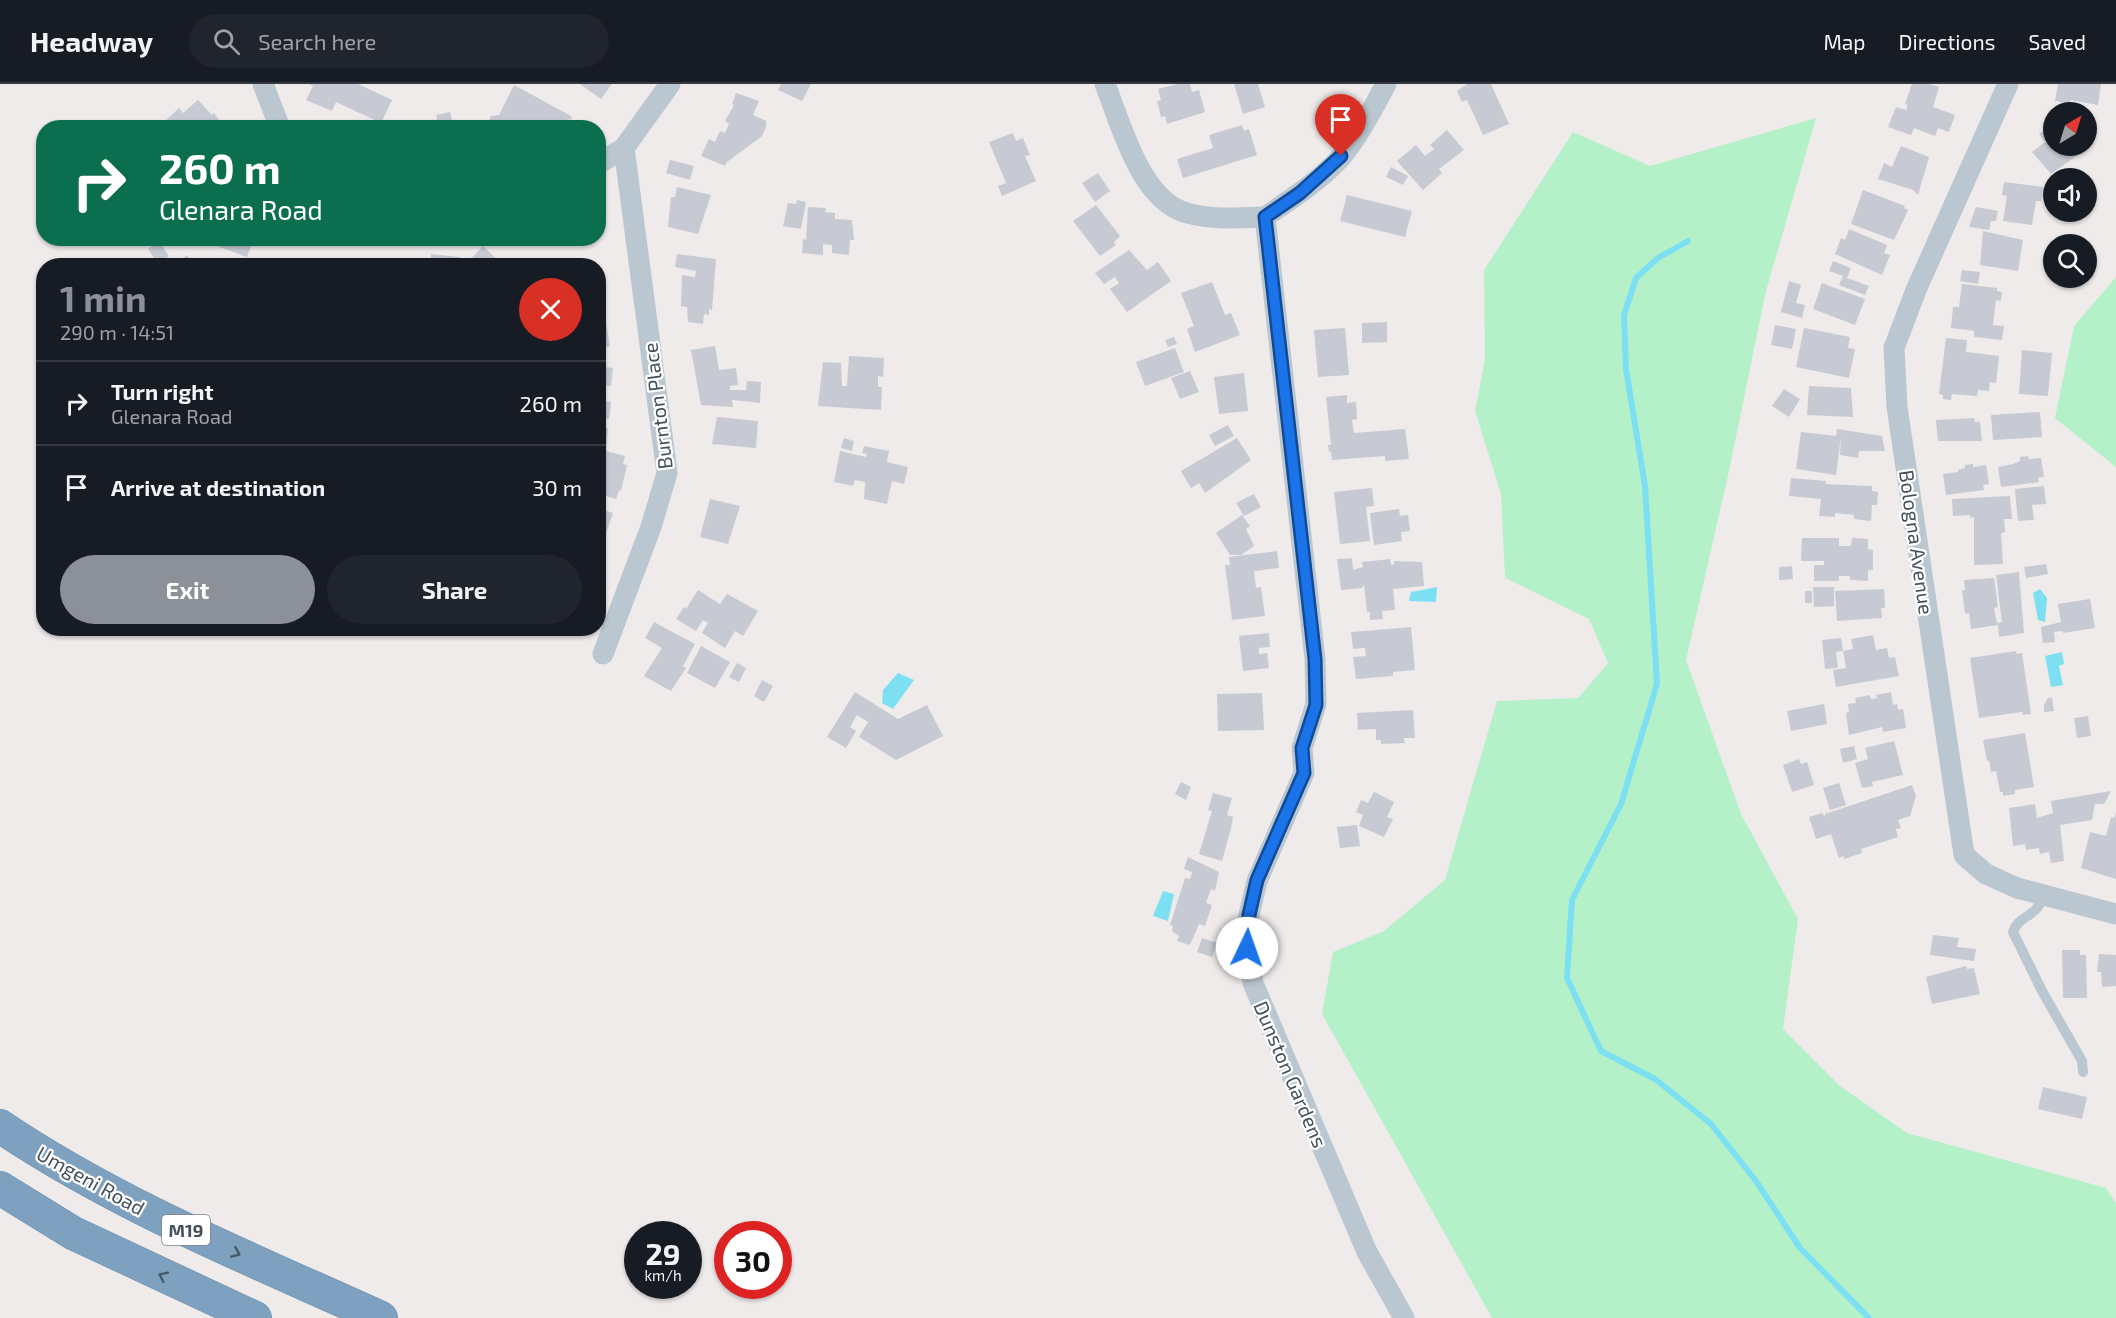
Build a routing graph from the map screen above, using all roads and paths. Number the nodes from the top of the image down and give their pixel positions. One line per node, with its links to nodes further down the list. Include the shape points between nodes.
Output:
1 (262, 84): 6 (street)
2 (670, 84): 7 (street)
3 (1105, 84): 9 (street, via 1137,165 1156,193 1184,213 1209,218)
4 (1386, 84): 9 (street, via 1341,156 1300,193)
5 (2008, 84): 11 (street, Bologna Avenue, via 1894,348 1898,407 1964,855 1986,874)
6 (277, 120)
7 (624, 148): 8 (street); 10 (street, Burnton Place, via 667,473 651,528)
8 (606, 159)
9 (1265, 217): 18 (street, Dunston Gardens, via 1314,647 1316,705 1302,748 1304,773 1257,880 1247,948 1253,983 1336,1180 1367,1252)
10 (603, 654)
11 (2044, 895): 12 (street, Bologna Avenue); 13 (lane, via 2040,907 2015,926 2013,932 2082,1061)
12 (2116, 914)
13 (2083, 1071)
14 (0, 1126): 17 (highway, Umgeni Road / M19, one-way to 17, via 118,1197)
15 (0, 1188): 16 (highway, M19, one-way to 15, via 73,1233)
16 (255, 1318)
17 (381, 1318)
18 (1404, 1318)

